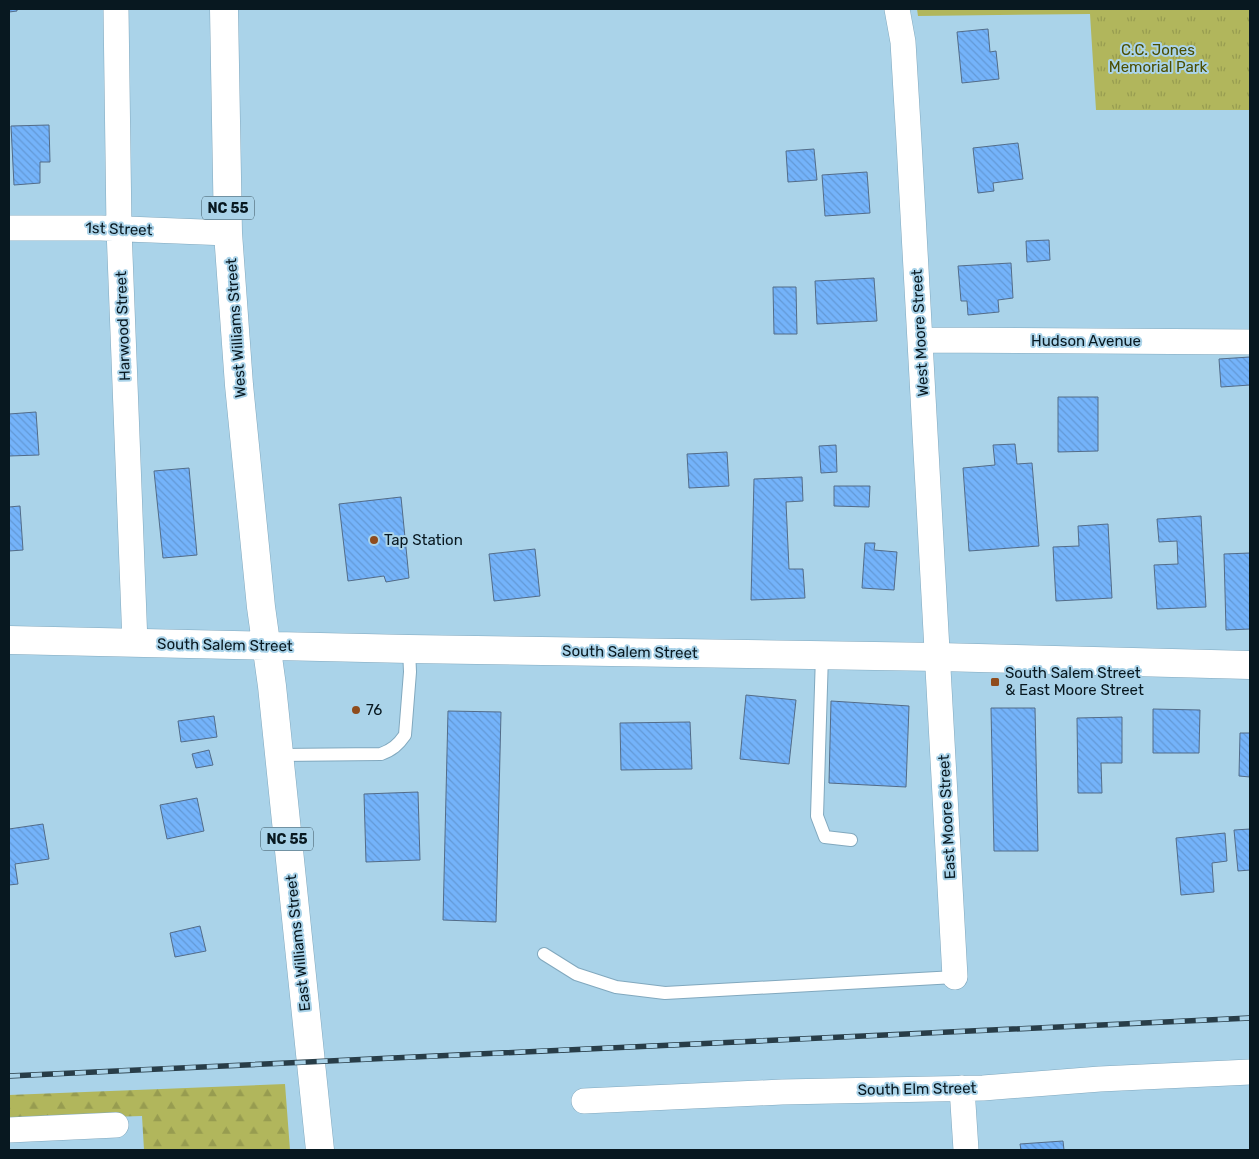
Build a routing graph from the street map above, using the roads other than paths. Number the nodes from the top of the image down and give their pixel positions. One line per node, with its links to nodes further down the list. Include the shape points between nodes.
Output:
1 (116, 9): 5 (street, Harwood Street)
2 (224, 9): 6 (main road, West Williams Street / NC 55)
3 (898, 9): 7 (street, West Moore Street, via 903,42)
4 (9, 228): 5 (street, 1st Street)
5 (119, 229): 6 (street, 1st Street); 10 (street, Harwood Street)
6 (228, 233): 11 (main road, West Williams Street / NC 55, via 239,385)
7 (921, 340): 8 (street, Hudson Avenue); 14 (street, West Moore Street)
8 (1250, 342)
9 (9, 640): 10 (main road, South Salem Street)
10 (135, 642): 11 (main road, South Salem Street)
11 (266, 646): 12 (main road, South Salem Street); 16 (main road, East Williams Street / NC 55)
12 (409, 649): 13 (main road, South Salem Street); 16 (lane, via 405,735 392,750 381,754)
13 (822, 655): 14 (main road, South Salem Street); 17 (lane, via 817,816 825,837)
14 (939, 657): 15 (main road, South Salem Street); 19 (street, East Moore Street)
15 (1250, 665)
16 (279, 756): 25 (main road, East Williams Street / NC 55)
17 (851, 840)
18 (544, 954): 19 (lane, via 576,974 616,987 665,993)
19 (956, 977)
20 (1250, 1072): 21 (street, South Elm Street)
21 (962, 1088): 22 (street, South Elm Street); 26 (street)
22 (584, 1101)
23 (116, 1126): 24 (street)
24 (9, 1130)
25 (320, 1150)
26 (966, 1150)

